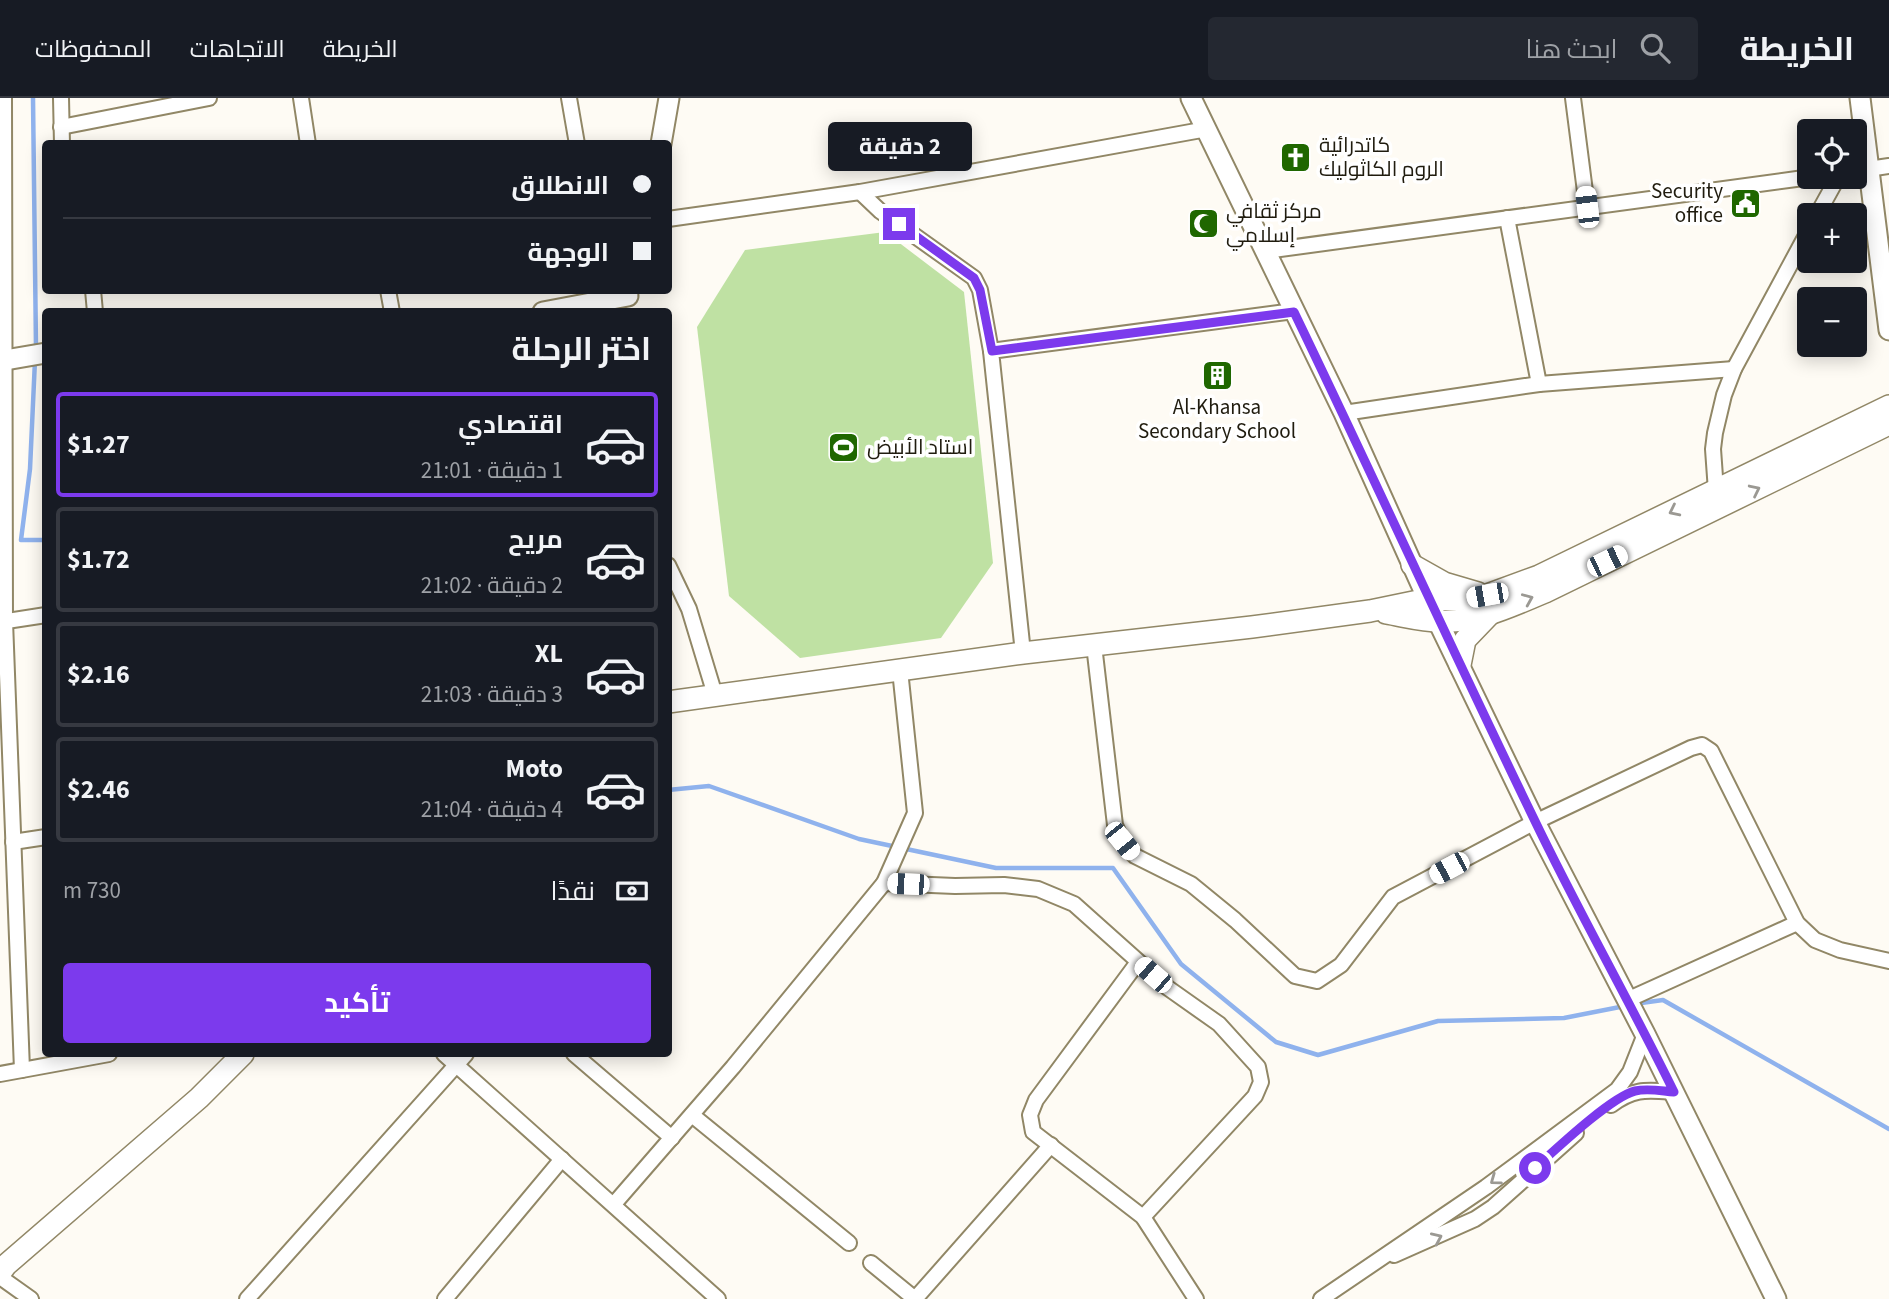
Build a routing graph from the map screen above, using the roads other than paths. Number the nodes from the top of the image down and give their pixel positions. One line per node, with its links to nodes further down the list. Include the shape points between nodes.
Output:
1 (4, 98): 33 (street)
2 (61, 98): 11 (street)
3 (209, 98): 11 (street)
4 (301, 98): 14 (street)
5 (569, 98): 15 (street)
6 (669, 98): 16 (street)
7 (1191, 98): 12 (street)
8 (1573, 98): 22 (street)
9 (1860, 98): 10 (street)
10 (1860, 119)
11 (61, 127): 13 (street)
12 (1207, 129): 21 (street); 25 (street)
13 (62, 140)
14 (307, 140)
15 (576, 140)
16 (662, 140)
17 (1889, 166): 18 (street)
18 (1867, 169)
19 (1797, 179): 22 (street)
20 (1864, 189): 30 (street)
21 (860, 192): 23 (street); 31 (street, via 974,278)
22 (1587, 207): 24 (street)
23 (672, 218)
24 (1507, 218): 25 (street); 35 (street)
25 (1266, 251): 29 (street)
26 (1797, 252): 34 (street)
27 (627, 299): 28 (street)
28 (570, 308)
29 (1294, 312): 31 (street); 37 (street)
30 (1889, 330)
31 (992, 351): 49 (street)
32 (42, 354): 33 (street)
33 (6, 360): 47 (street)
34 (1734, 369): 35 (street); 39 (street, via 1714,433)
35 (1539, 384): 37 (street)
36 (1889, 406): 39 (main road)
37 (1344, 414): 40 (street)
38 (1889, 424): 43 (main road, one-way to 38, via 1545,592)
39 (1716, 491): 43 (main road, one-way to 43)
40 (1412, 565): 42 (street); 43 (main road)
41 (672, 573): 52 (street, via 689,609)
42 (1428, 599): 43 (main road); 44 (main road); 46 (street)
43 (1489, 604): 46 (main road, via 1457,621); 50 (main road, via 1465,640)
44 (1370, 611): 46 (main road); 48 (main road)
45 (42, 616): 47 (street)
46 (1438, 621): 50 (street)
47 (2, 622): 56 (street)
48 (1094, 645): 49 (main road); 54 (street, via 1115,825 1122,841 1135,856 1191,884 1295,976 1317,981 1341,965 1393,897)
49 (1023, 653): 51 (main road)
50 (1460, 665): 54 (street)
51 (900, 670): 52 (main road); 57 (street, via 915,813)
52 (715, 695): 53 (main road)
53 (672, 701)
54 (1535, 822): 58 (street, via 1702,745 1711,751); 61 (street)
55 (42, 838): 56 (street)
56 (13, 842): 67 (street)
57 (884, 884): 59 (street, via 1038,889 1073,904); 70 (street)
58 (1797, 923): 60 (street, via 1815,940); 61 (street)
59 (1138, 961): 72 (street, via 1036,1100 1030,1115 1033,1132); 75 (street, via 1219,1024 1258,1067 1261,1082 1255,1096)
60 (1889, 961)
61 (1626, 1000): 62 (street)
62 (1645, 1034): 69 (street); 78 (street, one-way to 78, via 1630,1072 1617,1090)
63 (93, 1057): 67 (street)
64 (240, 1057): 79 (main road)
65 (578, 1057): 71 (street)
66 (461, 1059): 73 (street); 82 (street)
67 (22, 1070): 68 (street)
68 (0, 1074)
69 (1674, 1092): 78 (street, one-way to 69, via 1426,1243 1493,1207 1620,1098 1645,1090); 80 (street)
70 (692, 1115): 71 (street); 76 (street)
71 (672, 1138): 74 (street)
72 (1051, 1145): 75 (street); 85 (street)
73 (562, 1159): 74 (street); 83 (street)
74 (614, 1204): 84 (street)
75 (1143, 1217): 86 (street)
76 (849, 1243)
77 (871, 1263): 85 (street)
78 (1373, 1263): 87 (street)
79 (0, 1275): 81 (street)
80 (1770, 1297)
81 (31, 1299)
82 (247, 1299)
83 (444, 1299)
84 (718, 1299)
85 (915, 1299)
86 (1196, 1299)
87 (1321, 1299)

